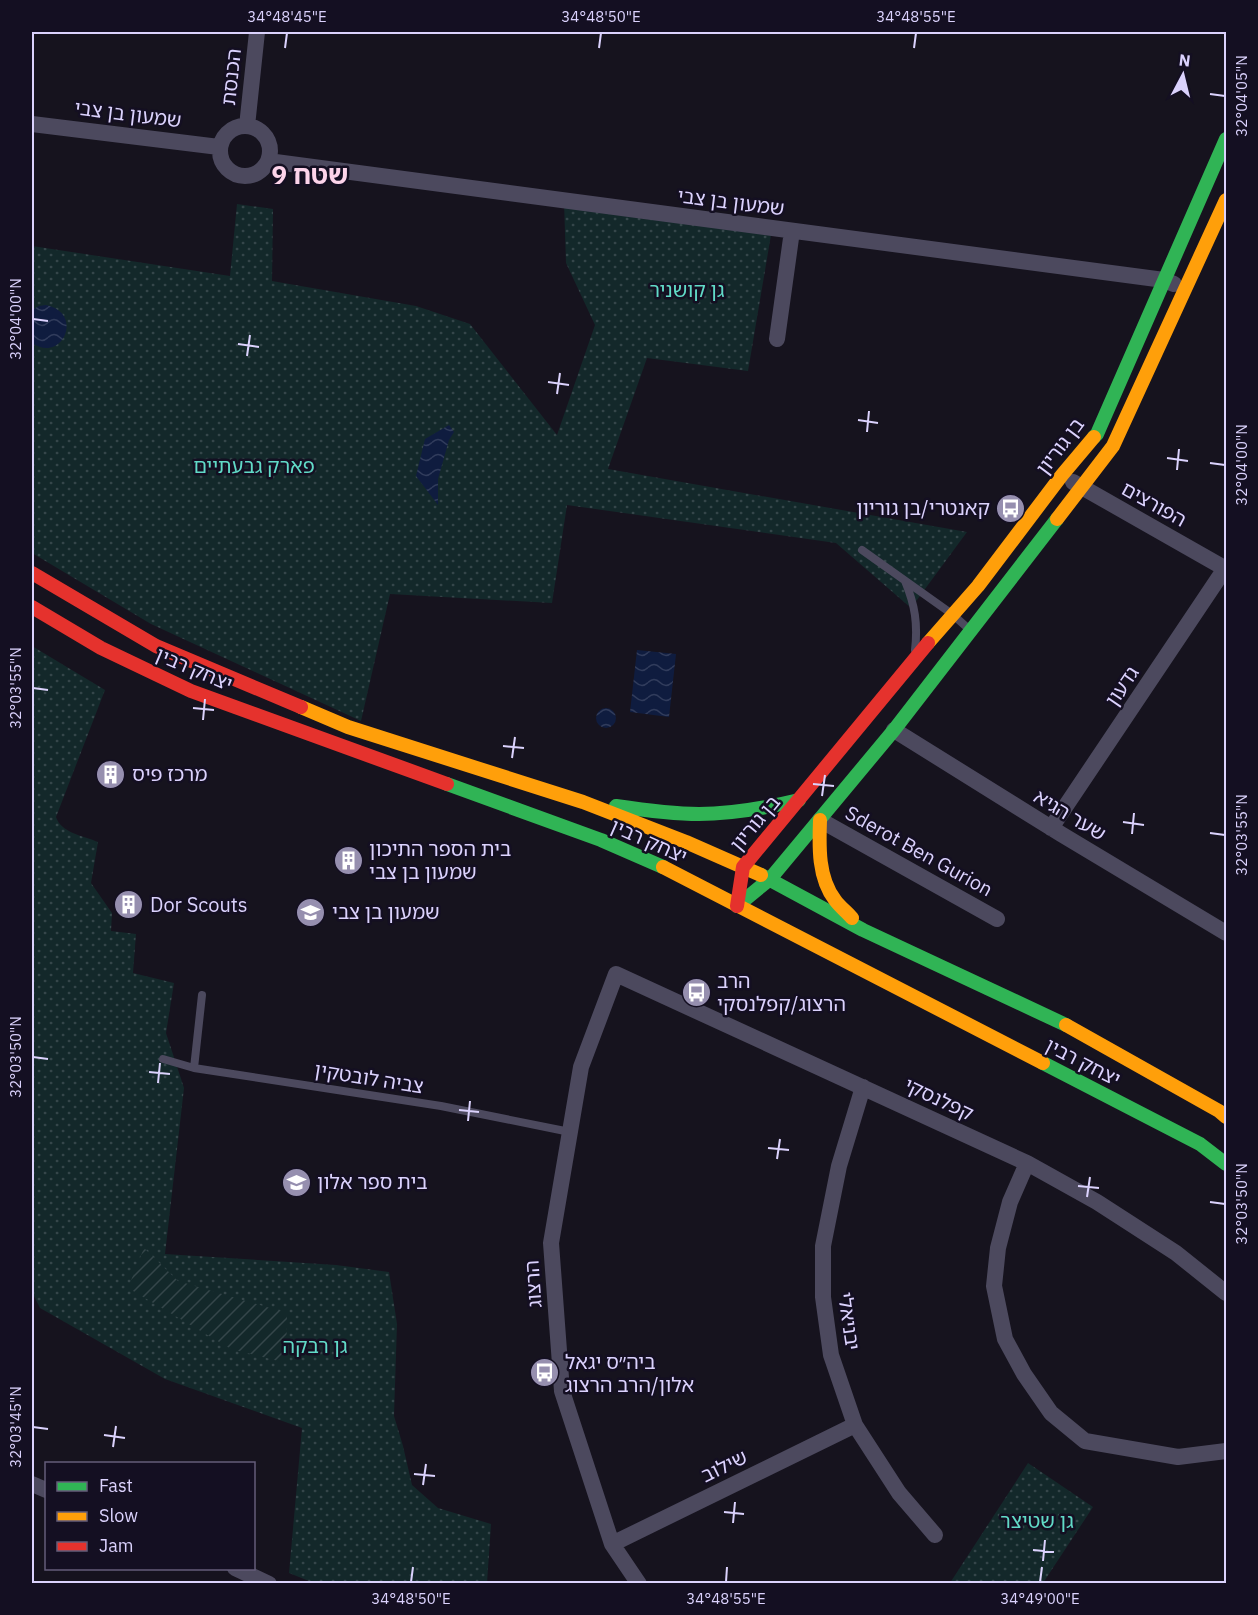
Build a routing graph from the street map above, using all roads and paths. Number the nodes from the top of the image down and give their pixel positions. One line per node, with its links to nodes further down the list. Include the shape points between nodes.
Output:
1 (256, 32): 3 (street, הכנסת)
2 (32, 124): 5 (street, שמעון בן צבי)
3 (247, 126): 5 (street, via 228,132); 6 (street, via 266,136)
4 (1227, 139): 9 (main road, בן גוריון)
5 (219, 147): 6 (street, via 222,162 234,174 258,173)
6 (268, 161): 8 (street, שמעון בן צבי)
7 (1227, 200): 10 (main road)
8 (792, 231): 9 (street, שמעון בן צבי); 11 (street)
9 (1164, 280): 10 (street, שמעון בן צבי); 12 (main road, בן גוריון, via 1097,434)
10 (1186, 289): 13 (main road, via 1113,446)
11 (777, 339)
12 (1062, 475): 13 (street, הפורצים); 19 (main road, בן גוריון, via 978,586)
13 (1082, 488): 15 (street, הפורצים); 20 (main road)
14 (862, 550): 17 (lane)
15 (1226, 568): 26 (street, גדעון)
16 (32, 573): 24 (main road, יצחק רבין, via 156,646 348,727)
17 (905, 580): 19 (lane); 21 (lane, via 916,622)
18 (32, 607): 29 (main road, יצחק רבין, via 101,648 190,692 601,840 675,872)
19 (952, 614): 20 (lane); 21 (main road, בן גוריון)
20 (970, 630): 22 (main road)
21 (912, 662): 23 (main road, בן גוריון)
22 (894, 730): 25 (main road); 26 (street, שער הגיא)
23 (799, 800): 24 (main road, via 760,809 699,814); 27 (main road, בן גוריון)
24 (583, 802): 27 (main road, יצחק רבין)
25 (820, 820): 28 (main road); 30 (street, Sderot Ben Gurion); 31 (main road, via 819,850 826,881 835,900)
26 (1051, 828): 32 (street, שער הגיא)
27 (743, 867): 28 (main road, יצחק רבין); 29 (main road, בן גוריון)
28 (770, 879): 29 (main road); 31 (main road, יצחק רבין)
29 (737, 906): 41 (main road, יצחק רבין, via 1200,1144)
30 (997, 919)
31 (863, 930): 38 (main road, יצחק רבין, via 1063,1023)
32 (1227, 933)
33 (616, 974): 37 (street, קפלנסקי); 39 (street, הרצוג, via 581,1067)
34 (202, 995): 36 (lane)
35 (163, 1059): 36 (lane, צביה לובטקין)
36 (194, 1068): 39 (lane, צביה לובטקין, via 441,1106)
37 (863, 1087): 40 (street, קפלנסקי); 43 (street, יבניאלי, via 839,1166 823,1246 823,1297 831,1354)
38 (1227, 1117)
39 (570, 1132): 46 (street, הרצוג, via 551,1243 562,1391)
40 (1027, 1163): 42 (street, קפלנסקי, via 1166,1246); 44 (street, via 1010,1202 998,1248 994,1286 1005,1339 1051,1413 1085,1441 1178,1457)
41 (1227, 1164)
42 (1227, 1293)
43 (855, 1425): 45 (street, יבניאלי, via 899,1493); 46 (street, שילוב)
44 (1227, 1451)
45 (935, 1535)
46 (612, 1544): 49 (street, הרצוג)
47 (237, 1570): 48 (street)
48 (269, 1584)
49 (639, 1584)

